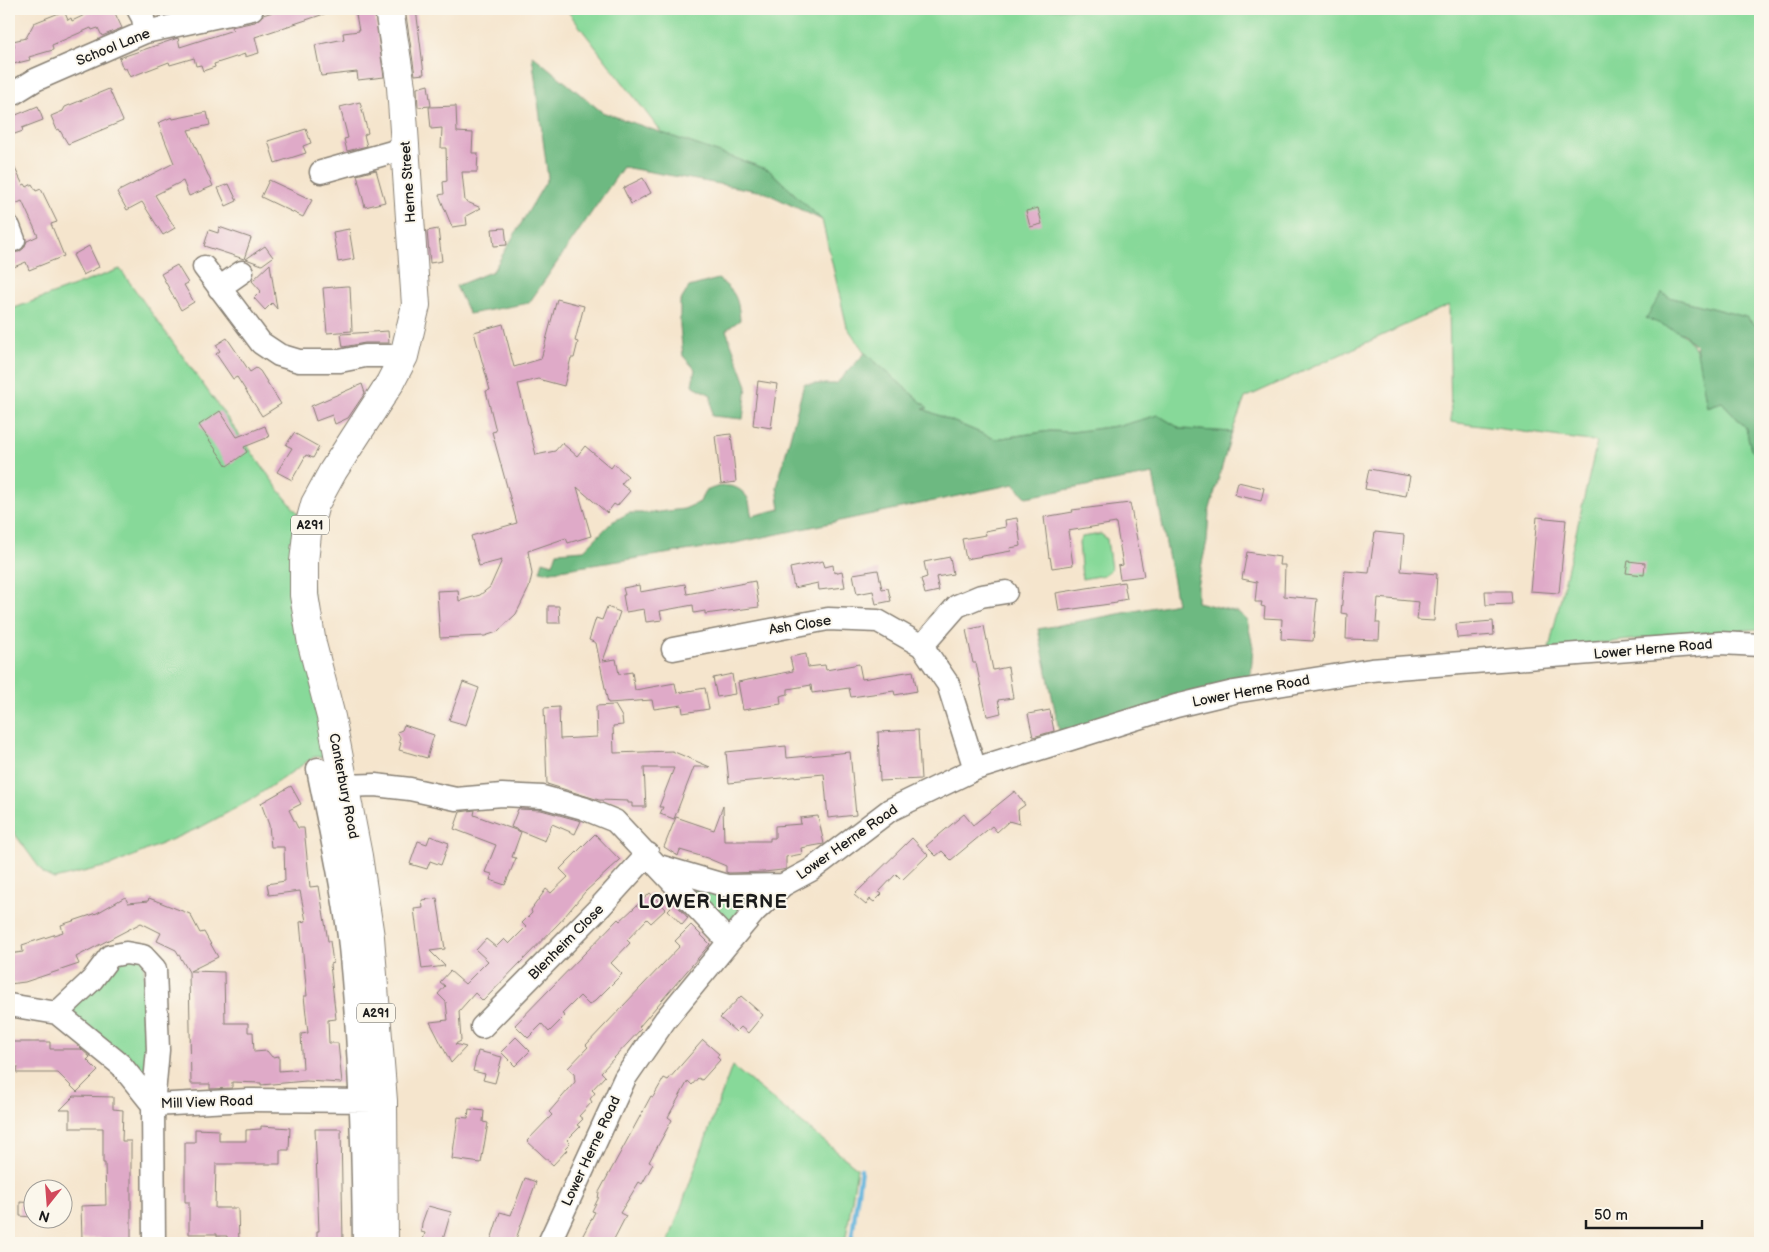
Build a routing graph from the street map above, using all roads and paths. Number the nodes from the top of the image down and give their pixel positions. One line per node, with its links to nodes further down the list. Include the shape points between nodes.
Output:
1 (138, 9): 4 (street)
2 (252, 9): 4 (street, School Lane)
3 (390, 9): 6 (main road, Herne Street / A291)
4 (145, 32): 5 (street, School Lane, via 34,80)
5 (9, 96)
6 (406, 148): 7 (street); 11 (main road, Herne Street / A291, via 416,305)
7 (321, 172)
8 (204, 267): 10 (street)
9 (242, 272): 10 (street)
10 (219, 288): 11 (street, via 262,343 279,355 299,361)
11 (404, 356): 18 (main road, Canterbury Road / A291, via 315,504 307,534 304,595 330,717)
12 (1006, 592): 14 (street, via 981,596 957,606)
13 (1760, 644): 17 (street, Lower Herne Road, via 1720,643 1371,670 1234,692 1176,706)
14 (922, 646): 15 (street, Ash Close, via 878,621 828,619); 17 (street, Ash Close, via 948,684)
15 (673, 649)
16 (318, 769): 18 (street, Canterbury Road)
17 (975, 769): 20 (street, Lower Herne Road, via 890,810 811,870)
18 (326, 793): 19 (street, Lower Herne Road, via 375,785 456,799 543,796 615,821); 25 (main road, Canterbury Road / A291, via 358,856 370,937)
19 (653, 860): 20 (street, Lower Herne Road, via 727,886); 21 (street, Lower Herne Road); 24 (street, Blenheim Close, via 600,907)
20 (784, 885): 21 (street, Lower Herne Road)
21 (729, 942): 30 (street, Lower Herne Road, via 666,1020 625,1078)
22 (9, 1005): 23 (street, Mill View Road)
23 (57, 1013): 26 (street, Mill View Road, via 121,1065); 26 (street, via 92,980 110,956 126,953 143,956 155,969 157,984 158,1050)
24 (482, 1028)
25 (372, 1101): 26 (street, Mill View Road, via 249,1100); 28 (street, Canterbury Road); 29 (main road, Canterbury Road / A291)
26 (153, 1105): 27 (street)
27 (154, 1243)
28 (364, 1243)
29 (384, 1243)
30 (549, 1243)

